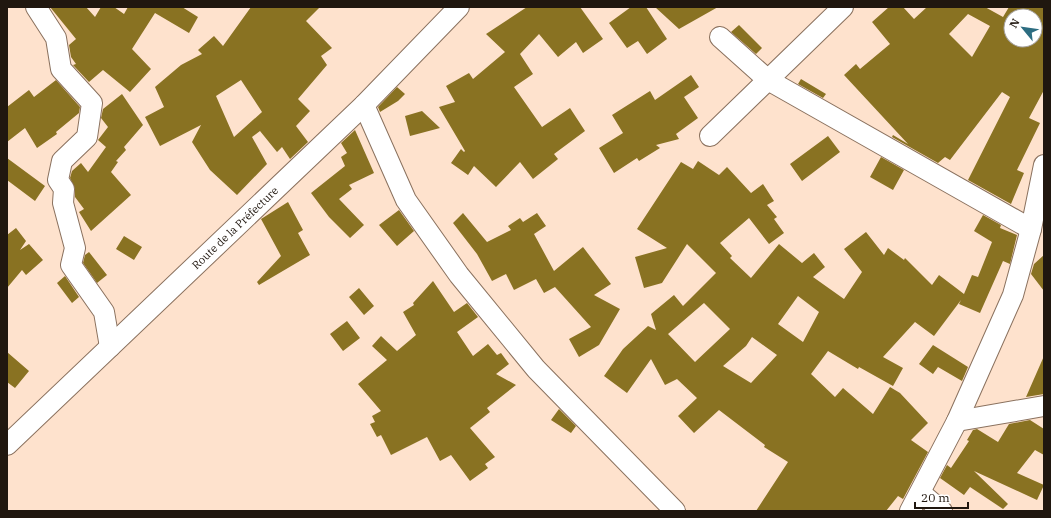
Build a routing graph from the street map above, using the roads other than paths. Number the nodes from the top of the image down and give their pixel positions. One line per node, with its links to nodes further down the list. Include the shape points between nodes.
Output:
1 (36, 7): 10 (street, via 56,38 61,69 92,103 87,137 62,161 58,180 64,189 63,203 75,248 71,265 104,312)
2 (459, 7): 6 (street, Route de la Préfecture)
3 (843, 7): 5 (street)
4 (720, 36): 5 (street)
5 (768, 80): 7 (street); 9 (street)
6 (364, 105): 10 (street, Route de la Préfecture); 15 (street, via 406,200 458,275 536,369)
7 (710, 136)
8 (1044, 165): 9 (street)
9 (1031, 228): 12 (street, via 1013,295)
10 (110, 347): 13 (street, Route de la Préfecture)
11 (1044, 406): 12 (street)
12 (957, 421): 14 (street)
13 (7, 445)
14 (921, 493): 16 (street); 17 (street)
15 (675, 511)
16 (910, 511)
17 (942, 511)

